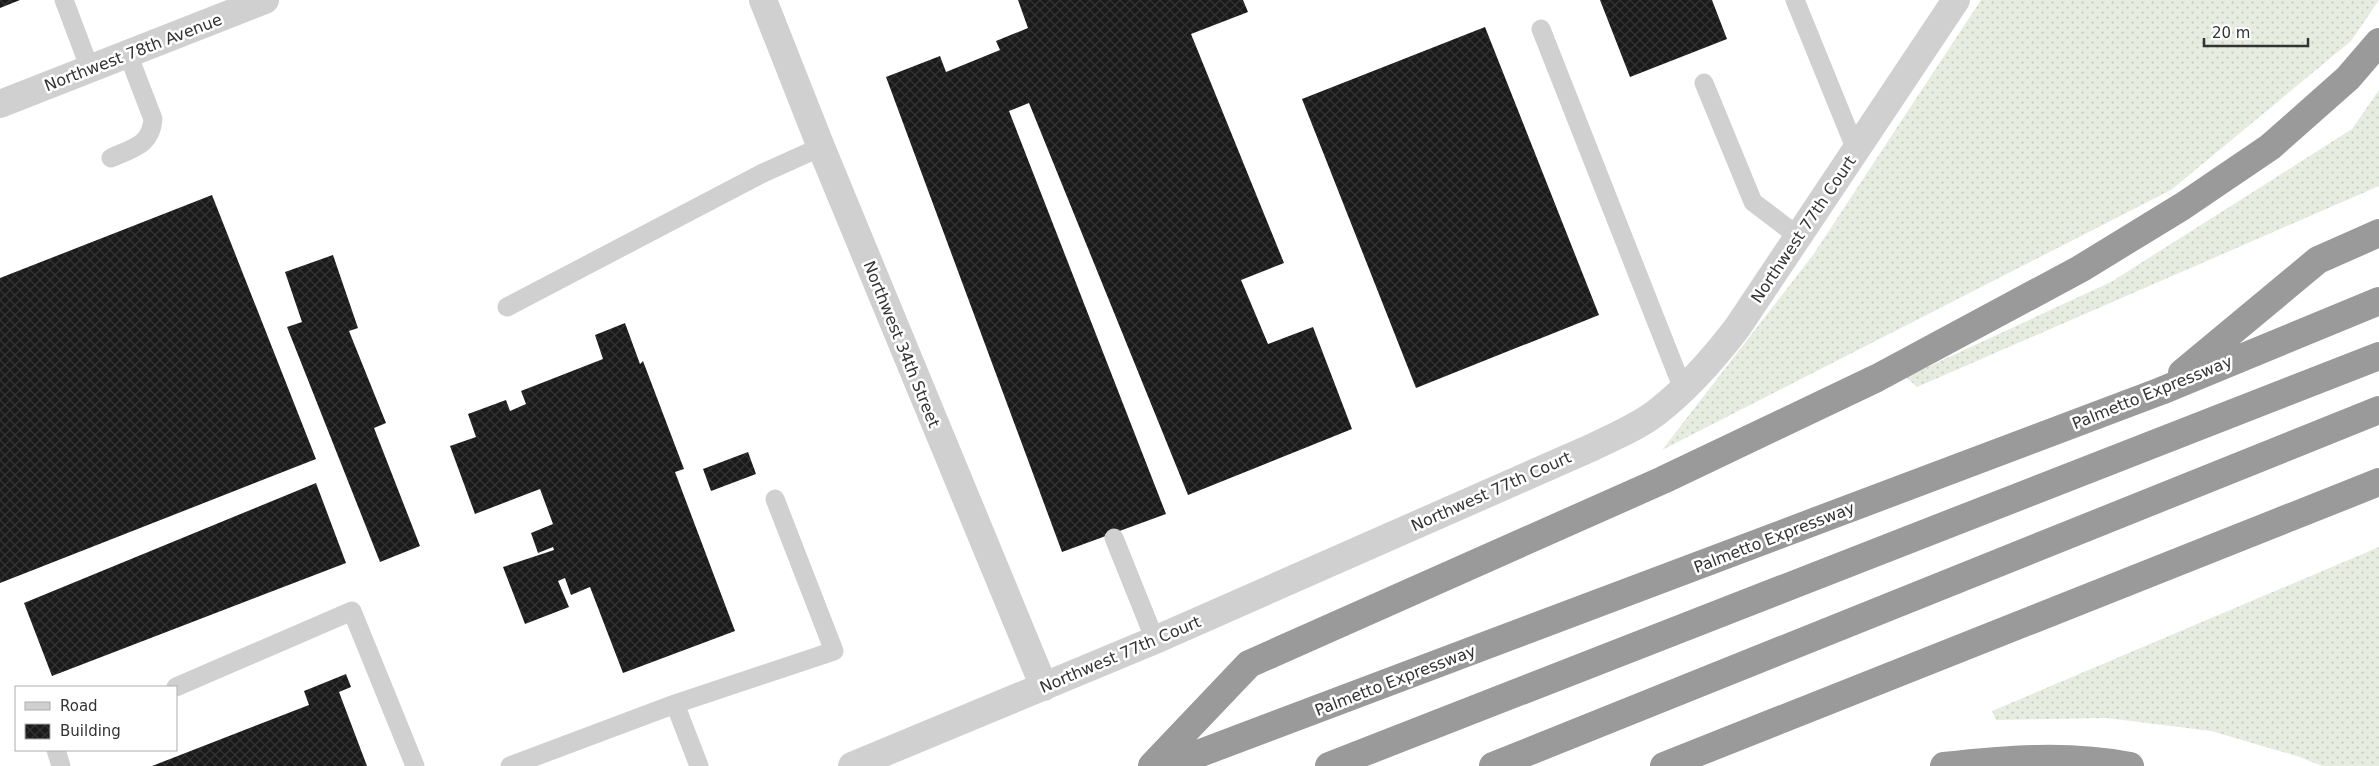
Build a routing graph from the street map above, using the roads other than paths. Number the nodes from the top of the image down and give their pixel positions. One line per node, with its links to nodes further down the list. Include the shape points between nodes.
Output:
1 (64, 0): 9 (lane)
2 (265, 0): 8 (street, Northwest 78th Avenue)
3 (763, 0): 12 (street, Northwest 34th Street)
4 (1795, 0): 13 (lane)
5 (1956, 0): 13 (street, Northwest 77th Court)
6 (1541, 29): 20 (lane)
7 (2379, 42): 36 (highway, via 2348,78 2270,147 2183,206 2080,268 1877,378 1663,480 1249,664)
8 (128, 54): 9 (street, Northwest 78th Avenue); 14 (lane, via 153,119 152,129 146,142)
9 (90, 69): 11 (street, Northwest 78th Avenue)
10 (1704, 83): 16 (lane, via 1752,202)
11 (0, 104)
12 (821, 147): 18 (lane, via 763,173); 28 (street, Northwest 34th Street)
13 (1856, 150): 16 (street, Northwest 77th Court)
14 (111, 158)
15 (2379, 232): 21 (highway, via 2318,260)
16 (1799, 237): 20 (street, Northwest 77th Court, via 1738,328)
17 (2379, 301): 21 (highway, Palmetto Expressway)
18 (507, 307)
19 (2379, 356): 38 (highway)
20 (1683, 389): 26 (street, Northwest 77th Court, via 1639,424 1593,447)
21 (2162, 391): 37 (highway, Palmetto Expressway)
22 (2379, 410): 39 (highway)
23 (2379, 482): 40 (highway)
24 (775, 499): 29 (lane, via 834,650)
25 (1114, 538): 26 (lane)
26 (1155, 640): 28 (street, Northwest 77th Court)
27 (178, 686): 32 (lane, via 352,612)
28 (1044, 687): 35 (street, Northwest 77th Court)
29 (675, 704): 33 (lane); 34 (lane)
30 (56, 751): 31 (lane)
31 (61, 766)
32 (415, 766)
33 (510, 766)
34 (698, 766)
35 (852, 766)
36 (1152, 766)
37 (1166, 766)
38 (1329, 766)
39 (1493, 766)
40 (1664, 766)
41 (1944, 766): 42 (highway, via 2007,759 2097,760)
42 (2130, 766)

